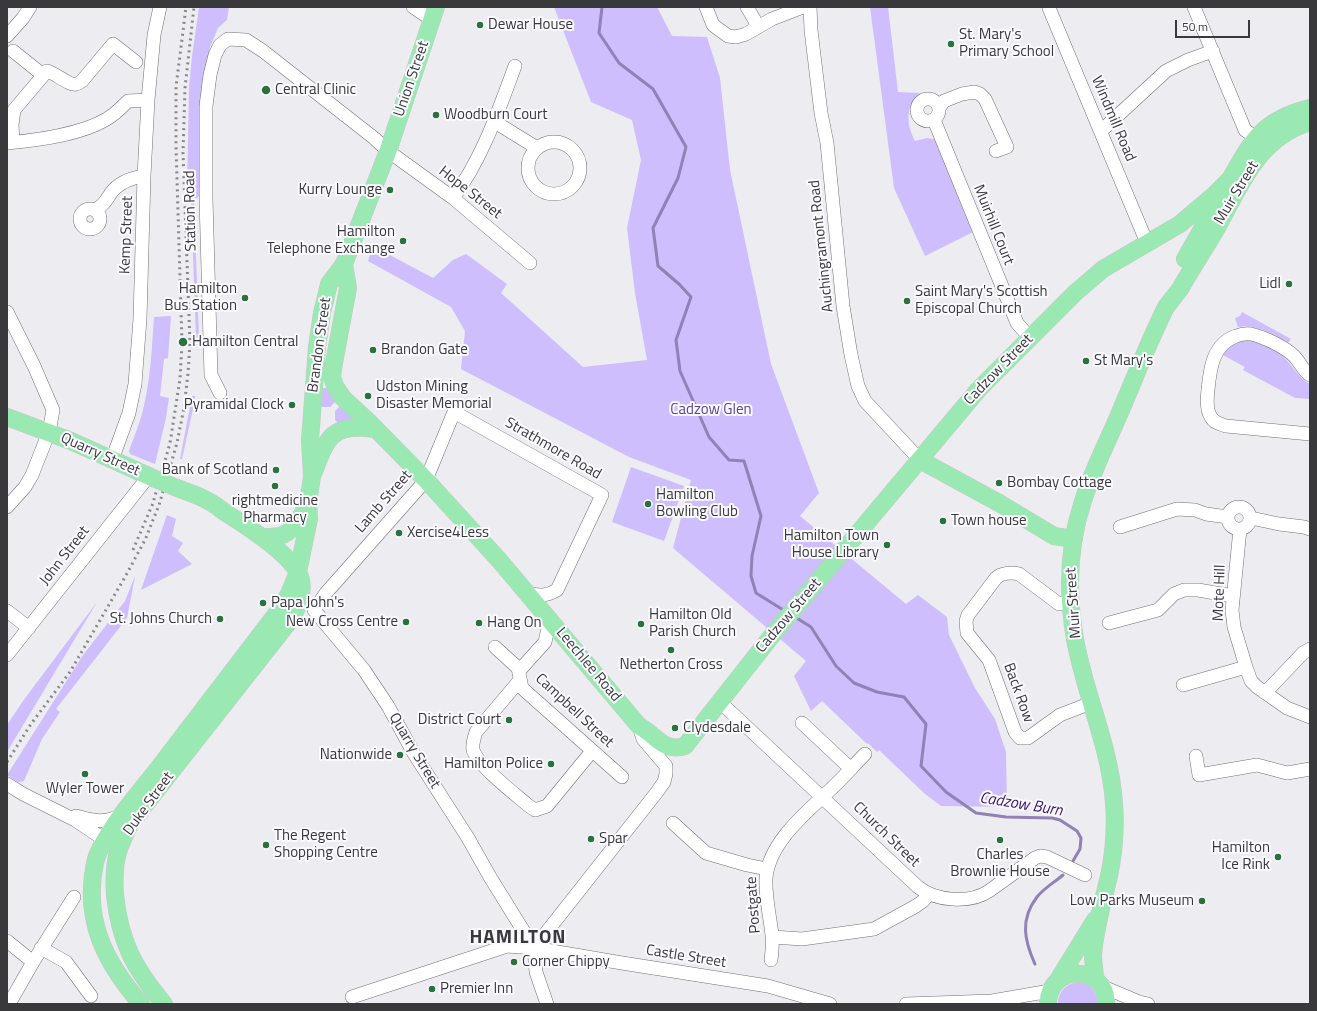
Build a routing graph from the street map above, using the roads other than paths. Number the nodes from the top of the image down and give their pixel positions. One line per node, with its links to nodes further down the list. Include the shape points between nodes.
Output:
1 (30, 7): 12 (street)
2 (160, 7): 19 (street, Kemp Street, via 154,35)
3 (413, 7): 10 (street)
4 (706, 7): 11 (street, via 713,25 728,36 746,34)
5 (747, 7): 11 (street)
6 (803, 7): 11 (street)
7 (810, 7): 47 (street, Auchingramont Road, via 843,306 858,386 865,401)
8 (1050, 7): 23 (street, Windmill Road)
9 (1194, 7): 14 (street)
10 (434, 14): 27 (main road, Union Street)
11 (758, 26)
12 (7, 36)
13 (236, 39): 27 (street, Hope Street, via 246,40 263,51); 40 (street, Station Road, via 223,41 215,55 206,106 211,374)
14 (1213, 51): 23 (street, via 1166,71); 24 (street, via 1245,130)
15 (13, 52): 18 (street)
16 (136, 62): 18 (street, via 113,44 82,81 76,84 70,84 54,72 47,71)
17 (515, 66): 21 (street)
18 (43, 75): 25 (street, via 14,110)
19 (148, 100): 25 (street, via 128,101 114,114 74,133); 29 (street, Kemp Street)
20 (1310, 108): 24 (main road, Muir Street, via 1283,117)
21 (495, 122): 26 (street); 31 (street, via 467,180)
22 (1310, 122): 33 (main road, Muir Street, via 1279,137 1256,159)
23 (1101, 131): 34 (street, Windmill Road)
24 (1256, 138): 30 (main road, Muir Street)
25 (10, 143)
26 (537, 148)
27 (388, 151): 31 (street, Hope Street); 36 (main road, Brandon Street)
28 (996, 151): 38 (street, Muirhill Court, via 1007,147 985,99 980,94 962,94 944,101 936,114 1017,323)
29 (144, 176): 32 (street, via 130,178 116,187 106,203); 46 (street, Kemp Street, via 140,319 135,384 129,413)
30 (1230, 179): 33 (main road, Muir Street); 34 (main road, Muir Street, via 1190,216)
31 (453, 198): 35 (street, Hope Street)
32 (96, 210)
33 (1203, 239): 60 (main road, Muir Street, via 1169,289 1166,307 1082,502)
34 (1147, 243): 38 (main road, Cadzow Street, via 1103,269)
35 (530, 263)
36 (344, 264): 43 (main road, Leechlee Road, via 348,288 332,377 343,398); 49 (main road, Brandon Street, via 329,284 322,313 311,414)
37 (7, 312): 44 (street, Quarry Street, via 53,410)
38 (1030, 338): 47 (main road, Cadzow Street, via 979,389)
39 (1310, 375): 45 (street, via 1285,349 1260,337 1244,333 1226,340 1218,350 1212,362 1207,396 1210,417 1216,423)
40 (220, 393)
41 (454, 412): 50 (street, Lamb Street); 63 (street, Strathmore Road, via 602,495 557,590 542,595)
42 (7, 417): 44 (main road)
43 (375, 429): 49 (main road, via 354,427 338,431 327,440); 50 (main road, Leechlee Road)
44 (49, 432): 46 (main road, Quarry Street); 52 (street, via 32,476)
45 (1310, 434)
46 (112, 460): 48 (main road, Quarry Street)
47 (920, 460): 60 (main road, via 1054,536); 80 (main road, Cadzow Street)
48 (150, 477): 53 (main road, Quarry Street, bridge, via 208,501); 70 (street, John Street)
49 (312, 478): 51 (main road, Brandon Street)
50 (426, 480): 61 (street, Lamb Street); 63 (main road, Leechlee Road)
51 (308, 503): 59 (main road, Brandon Street, via 299,521 290,530 280,536); 62 (main road, Brandon Street, via 309,519)
52 (7, 507)
53 (226, 513): 59 (main road, Quarry Street); 64 (main road, Quarry Street, via 286,570 289,581)
54 (1228, 517): 55 (street, via 1231,511 1241,507 1248,510); 56 (street, via 1177,509); 58 (street, via 1231,525)
55 (1250, 518): 57 (street); 58 (street, via 1247,526)
56 (1120, 527)
57 (1310, 529)
58 (1240, 530): 65 (street, Mote Hill)
59 (263, 537): 62 (main road, Quarry Street)
60 (1074, 539): 66 (main road, Muir Street)
61 (350, 565): 105 (street, Quarry Street, via 314,610 368,676 388,706 413,752)
62 (298, 572): 64 (main road, Brandon Street); 96 (main road, Duke Street, via 302,588 292,618)
63 (528, 593): 68 (main road, Leechlee Road)
64 (288, 594): 94 (main road, Duke Street, via 263,632)
65 (1233, 596): 69 (street, via 1184,590 1174,594 1158,610); 76 (street, Mote Hill, via 1234,627)
66 (1070, 602): 81 (main road, Muir Street, via 1079,660); 81 (street, Back Row, via 1059,604 1016,573 999,575 967,617 967,633 989,660 1018,737 1028,738 1060,715)
67 (7, 611): 70 (street)
68 (550, 619): 71 (street); 72 (main road, Leechlee Road)
69 (1109, 623)
70 (29, 628): 75 (street, John Street)
71 (544, 642): 72 (street); 77 (street)
72 (570, 643): 84 (main road, Leechlee Road)
73 (495, 647): 77 (street, Campbell Street, via 518,668)
74 (1310, 649): 79 (street, via 1303,653)
75 (7, 655)
76 (1246, 668): 78 (street); 79 (street, Mote Hill, via 1256,687)
77 (519, 675): 85 (street, Campbell Street, via 522,688); 85 (street, via 476,732 473,750 482,765 535,810 547,806)
78 (1183, 685)
79 (1265, 693): 82 (street, Mote Hill, via 1287,708)
80 (719, 701): 84 (main road, Cadzow Street, via 685,746 667,746); 92 (street, Church Street)
81 (1091, 703): 101 (main road, Muir Street, via 1108,760 1114,804 1114,847)
82 (1310, 717)
83 (802, 723): 88 (street)
84 (639, 726): 105 (street, via 643,739 666,766 664,782)
85 (592, 751): 90 (street, Campbell Street)
86 (865, 754): 88 (street)
87 (1196, 756): 89 (street, via 1199,775 1257,765 1287,773)
88 (851, 769): 92 (street)
89 (1310, 769)
90 (622, 777)
91 (10, 786): 93 (street)
92 (823, 797): 97 (street, Postgate, via 776,848); 99 (street, Church Street, via 918,887)
93 (55, 810): 94 (street, via 92,821 116,818); 96 (street)
94 (125, 812): 96 (main road, Duke Street)
95 (672, 823): 97 (street, via 706,853)
96 (112, 845): 115 (main road, via 96,862 92,888 93,913 107,958); 116 (main road, via 116,862 117,912 122,934 142,976)
97 (767, 869): 102 (street, Postgate, via 766,889)
98 (1085, 875): 99 (street, via 1040,856 986,894 964,899 947,899)
99 (929, 894): 102 (street, via 920,904 872,929 806,938)
100 (74, 897): 104 (street)
101 (1100, 912): 108 (main road, Muir Street, via 1093,954); 109 (main road, Muir Street)
102 (772, 937): 106 (street, Postgate)
103 (7, 942): 107 (street)
104 (41, 948): 107 (street); 110 (street, via 66,962)
105 (534, 948): 111 (street, Castle Street, via 507,946); 117 (street, via 536,972); 118 (street, Castle Street, via 768,986)
106 (771, 960)
107 (33, 962): 114 (street)
108 (1098, 983): 109 (main road, via 1076,973 1063,976); 113 (street); 120 (main road, Muir Street, via 1104,993)
109 (1052, 992): 112 (street)
110 (91, 996)
111 (352, 997)
112 (996, 1003): 119 (street)
113 (1139, 1003)
114 (9, 1004)
115 (141, 1004)
116 (164, 1004)
117 (547, 1004)
118 (830, 1004)
119 (906, 1004)
120 (1106, 1004)

